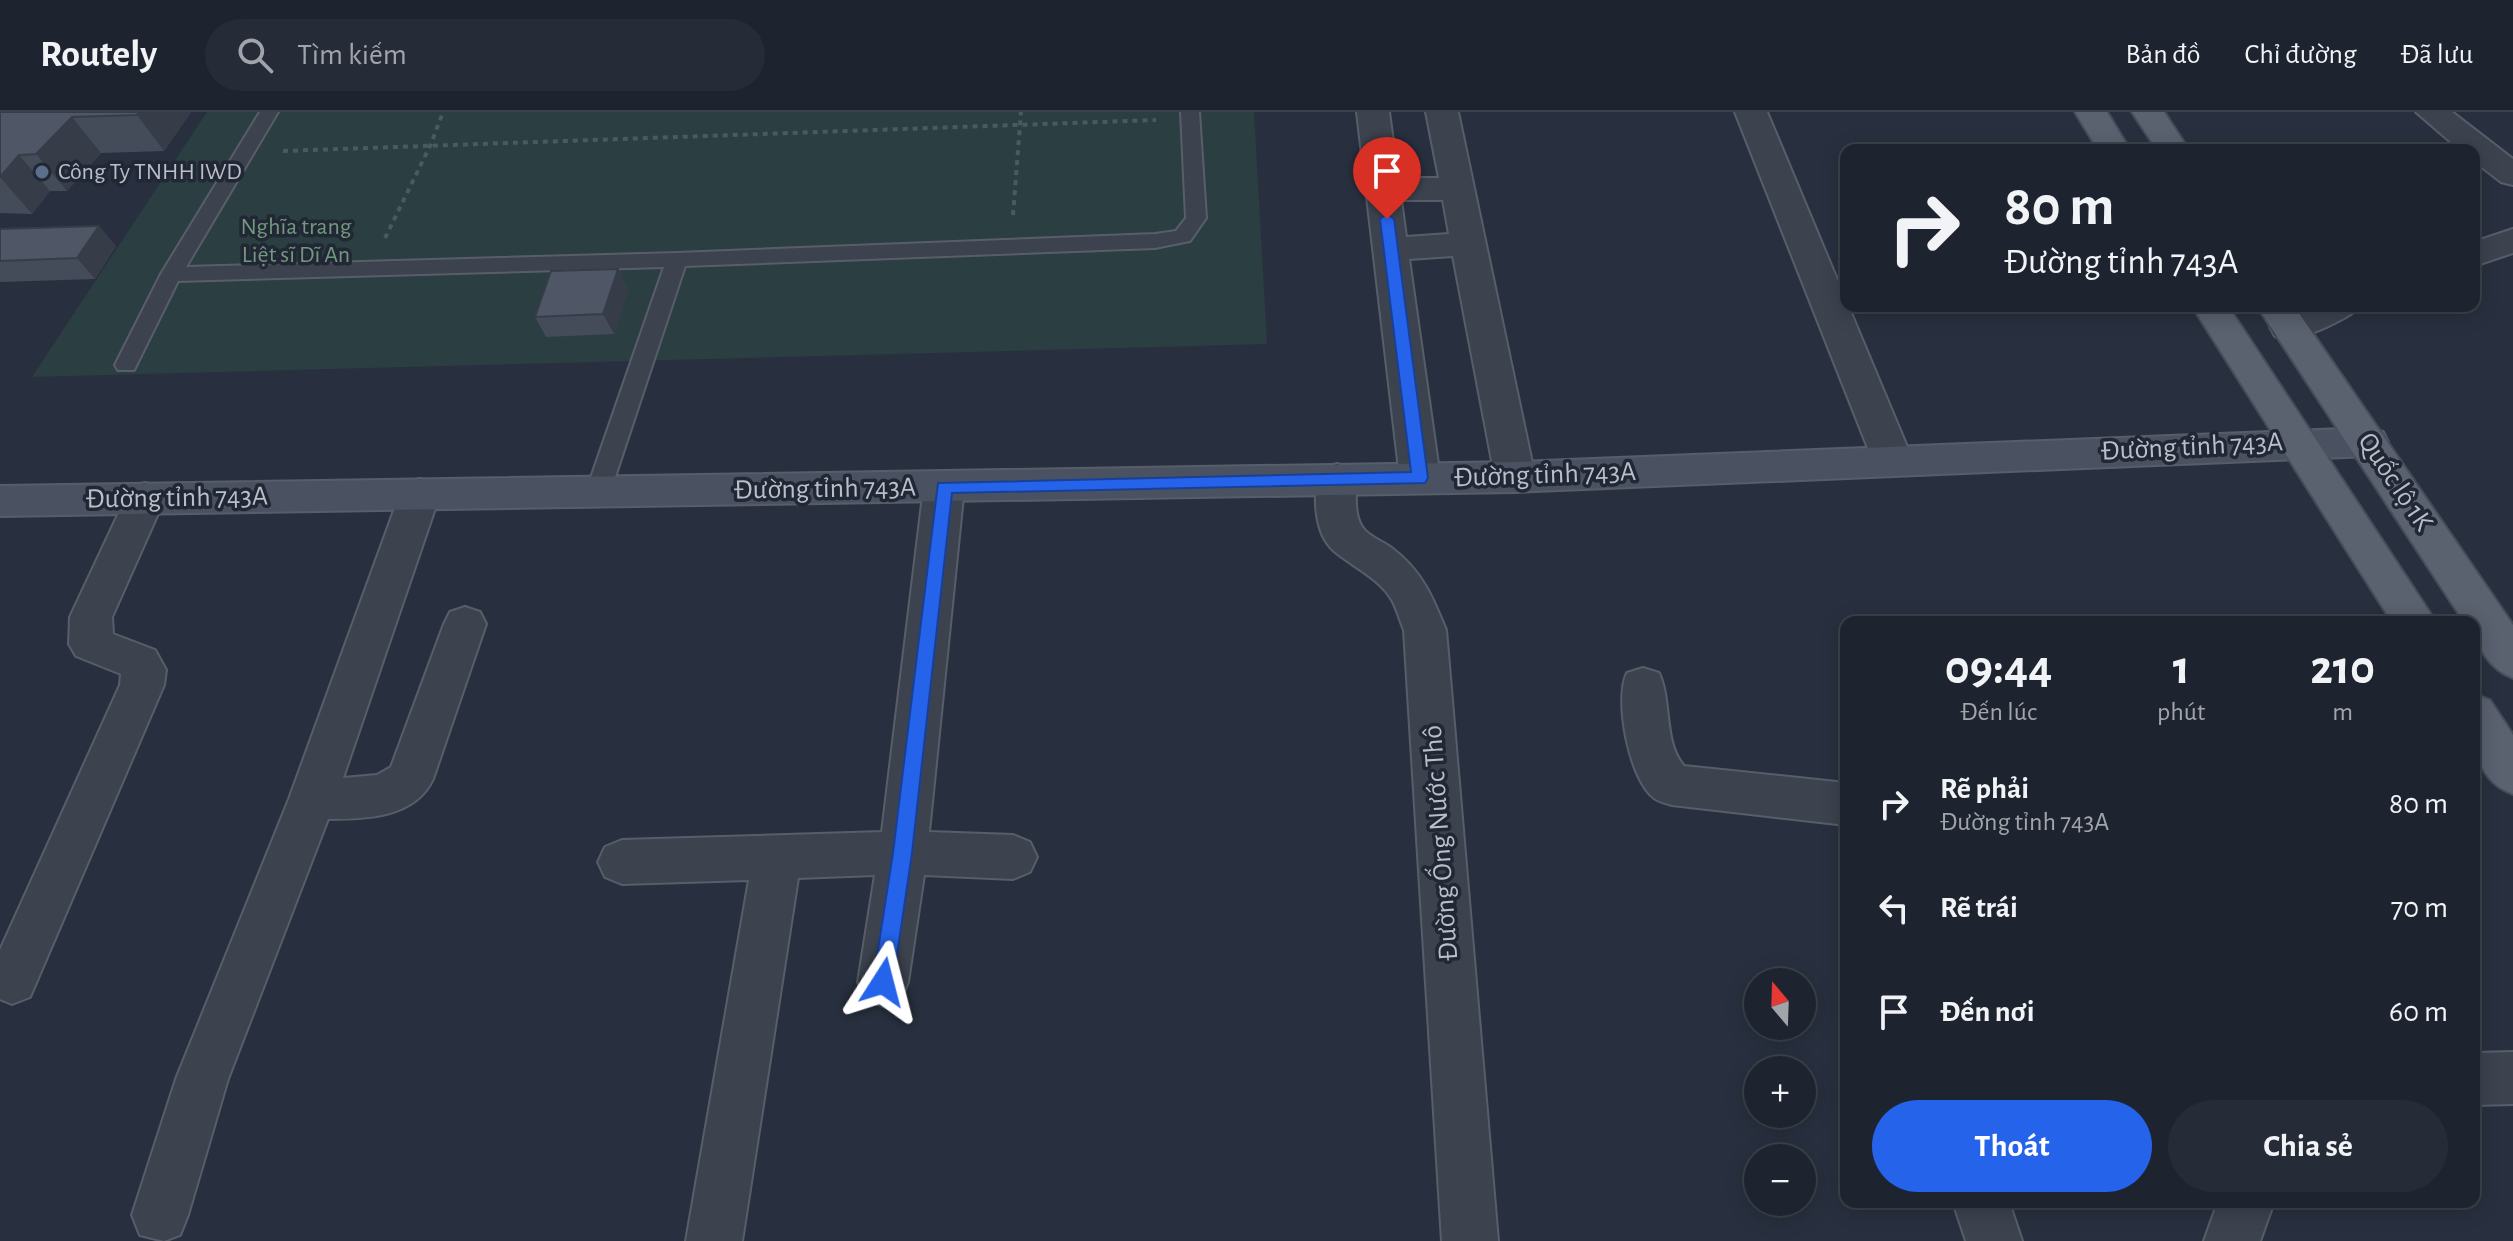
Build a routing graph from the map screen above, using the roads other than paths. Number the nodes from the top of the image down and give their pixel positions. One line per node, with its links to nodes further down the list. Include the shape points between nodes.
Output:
1 (269, 112): 21 (lane)
2 (1373, 112): 14 (street)
3 (1442, 112): 15 (street)
4 (1751, 112): 29 (street)
5 (2091, 112): 9 (main road)
6 (2148, 112): 10 (main road)
7 (2432, 112): 11 (street)
8 (1190, 115): 20 (lane, via 1196,218 1183,236)
9 (2110, 144)
10 (2169, 144)
11 (2473, 144)
12 (2480, 149): 13 (street)
13 (2513, 175)
14 (1383, 189): 15 (street); 18 (street)
15 (1457, 189): 17 (street)
16 (2513, 240): 19 (street)
17 (1469, 244): 18 (street); 30 (street)
18 (1391, 249): 31 (street)
19 (2480, 253)
20 (677, 260): 21 (lane); 34 (lane)
21 (171, 274): 26 (lane)
22 (2214, 312): 25 (main road, Quốc lộ 1K)
23 (2306, 312): 24 (street)
24 (2282, 316): 25 (main road); 28 (main road, Quốc lộ 1K)
25 (2240, 355): 27 (main road, Quốc lộ 1K)
26 (126, 365)
27 (2300, 442): 28 (main road, Đường tỉnh 743A); 29 (main road, Đường tỉnh 743A); 38 (main road, Quốc lộ 1K)
28 (2369, 442): 40 (main road, Quốc lộ 1K)
29 (1893, 461): 30 (main road, Đường tỉnh 743A)
30 (1515, 477): 31 (main road, Đường tỉnh 743A)
31 (1420, 478): 32 (main road, Đường tỉnh 743A)
32 (1337, 479): 33 (main road, Đường tỉnh 743A); 58 (street, Đường Ống Nước Thô, via 1336,510 1346,538 1409,590 1425,630)
33 (944, 487): 34 (main road, Đường tỉnh 743A); 46 (street)
34 (598, 492): 35 (main road, Đường tỉnh 743A)
35 (420, 494): 36 (main road, Đường tỉnh 743A); 44 (street)
36 (145, 498): 37 (main road, Đường tỉnh 743A); 50 (street, via 91,617 91,644 140,663 142,685)
37 (0, 501)
38 (2411, 616)
39 (465, 624): 44 (street, via 410,779 399,791 385,795)
40 (2513, 660)
41 (1643, 686): 45 (street, via 1656,762 1672,785)
42 (2480, 722): 43 (main road)
43 (2513, 774)
44 (312, 799): 56 (street, via 202,1079)
45 (1840, 803)
46 (903, 853): 47 (street); 48 (street); 51 (street)
47 (777, 857): 49 (street); 57 (street)
48 (1013, 857)
49 (622, 862)
50 (12, 980)
51 (883, 982)
52 (2513, 1078): 53 (street)
53 (2480, 1079)
54 (1983, 1208): 59 (street)
55 (2244, 1208): 60 (street)
56 (160, 1215)
57 (714, 1241)
58 (1470, 1241)
59 (1994, 1241)
60 (2232, 1241)

